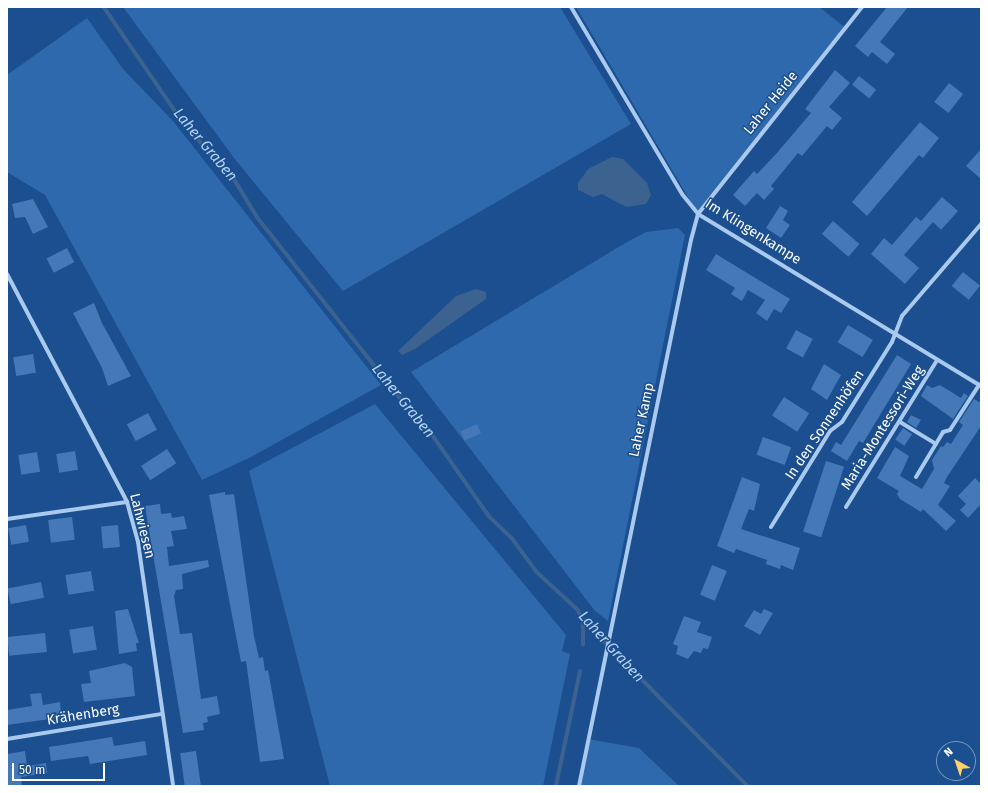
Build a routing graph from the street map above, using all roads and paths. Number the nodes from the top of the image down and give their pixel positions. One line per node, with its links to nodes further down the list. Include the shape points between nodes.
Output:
1 (570, 7): 3 (street, Im Klingenkampe, via 682,194)
2 (862, 7): 3 (street, Laher Heide)
3 (698, 214): 6 (street, Im Klingenkampe); 19 (street, Laher Kamp, via 690,240)
4 (981, 224): 6 (street, In den Sonnenhöfen, via 902,316)
5 (7, 274): 12 (street, Lahwiesen)
6 (895, 334): 7 (street, Im Klingenkampe); 15 (street, In den Sonnenhöfen, via 842,422 830,431)
7 (937, 360): 8 (street, Im Klingenkampe); 9 (street, Maria-Montessori-Weg)
8 (980, 386): 10 (street, via 959,417)
9 (900, 422): 10 (street); 13 (street, Maria-Montessori-Weg)
10 (936, 444): 11 (street)
11 (916, 477)
12 (127, 502): 14 (street); 16 (street, Lahwiesen, via 138,542)
13 (846, 507)
14 (7, 519)
15 (771, 527)
16 (162, 714): 17 (street, Krähenberg); 18 (street, Lahwiesen)
17 (7, 739)
18 (173, 786)
19 (579, 786)

